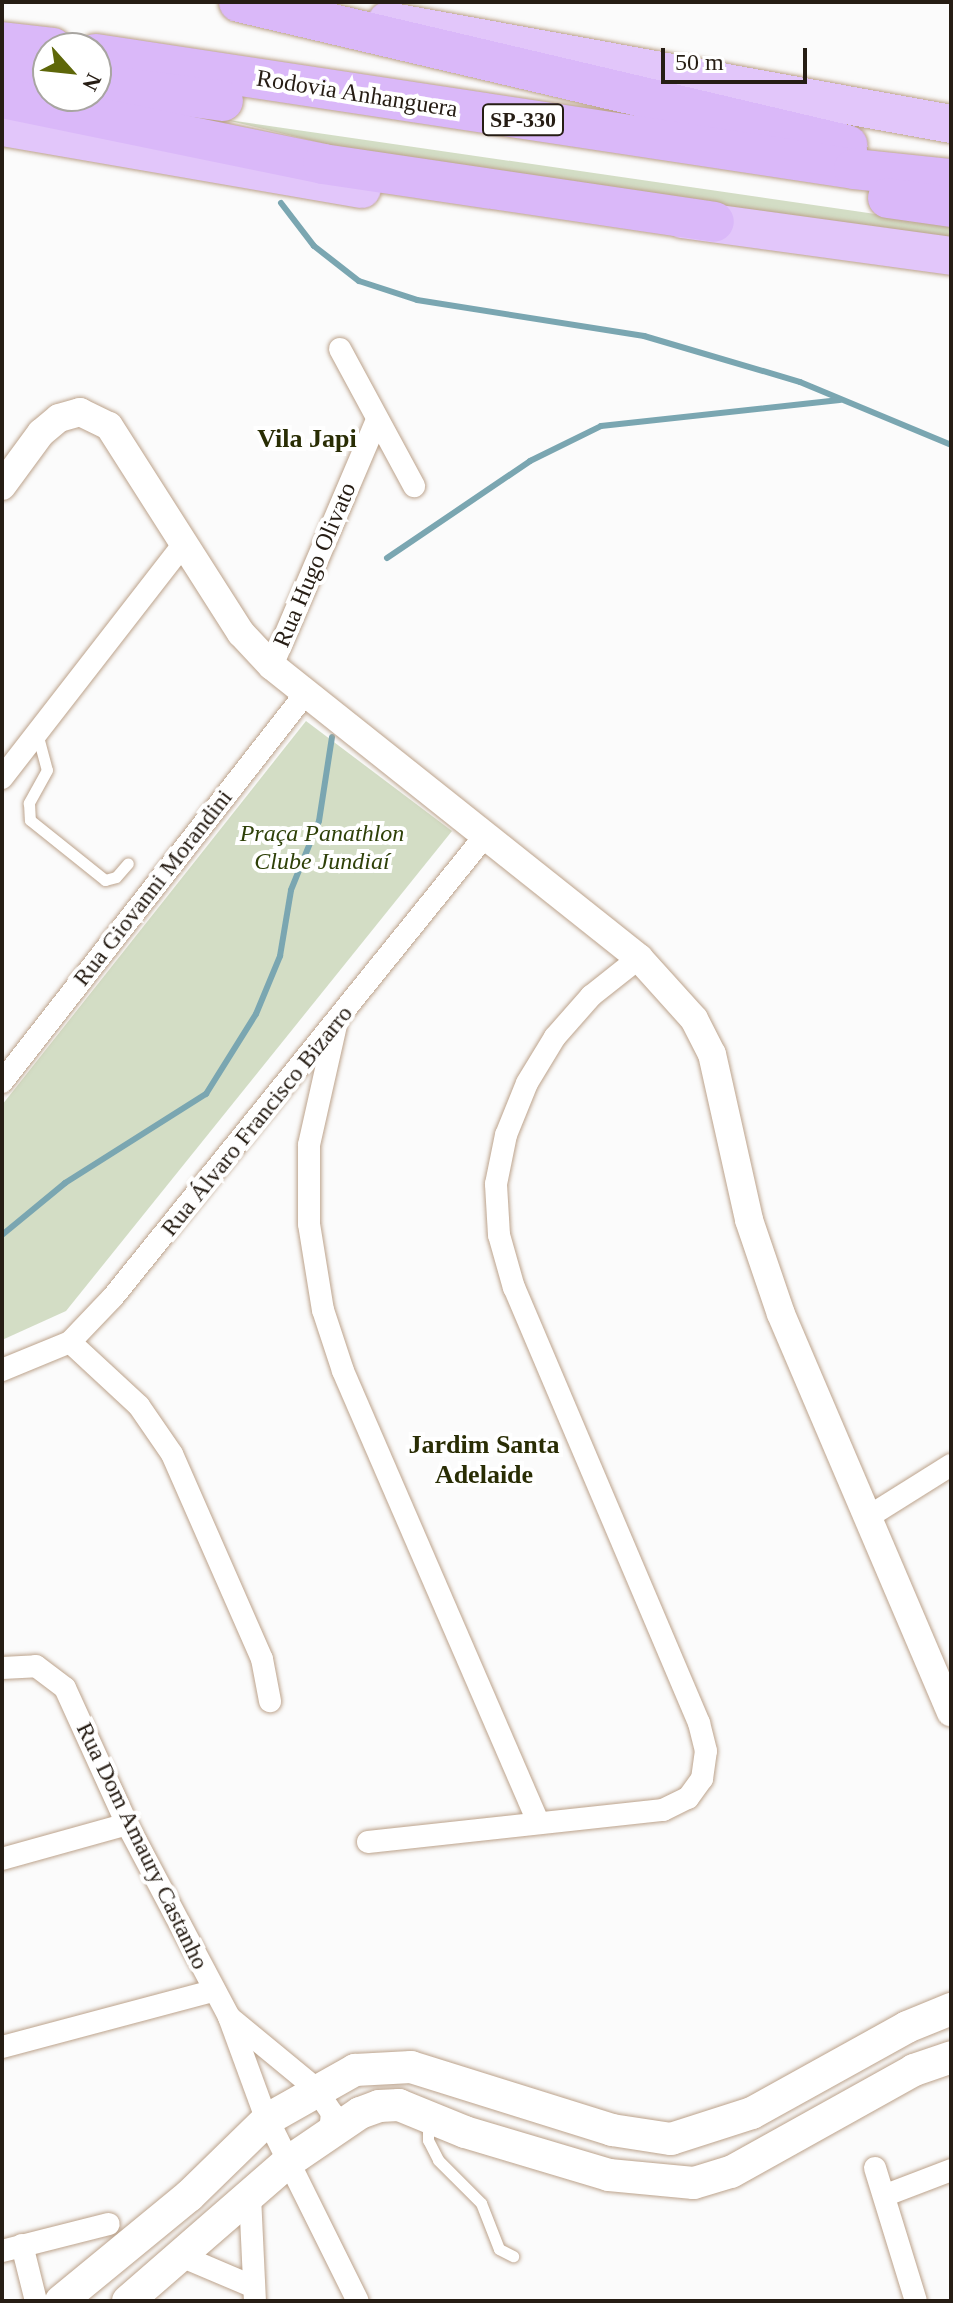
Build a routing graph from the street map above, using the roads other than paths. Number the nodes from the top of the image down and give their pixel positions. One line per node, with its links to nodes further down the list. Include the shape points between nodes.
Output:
1 (239, 2): 12 (highway, via 583,79)
2 (254, 2): 10 (highway, via 557,48)
3 (2, 42): 4 (highway)
4 (32, 46)
5 (112, 56): 13 (highway, Rodovia Anhanguera / SP-330, via 824,165)
6 (2, 73): 7 (highway)
7 (32, 76)
8 (112, 86): 14 (highway, Rodovia Anhanguera / SP-330)
9 (2, 98): 15 (highway, via 323,164)
10 (951, 124)
11 (2, 127): 15 (highway, via 373,191)
12 (951, 172)
13 (951, 179)
14 (951, 207)
15 (714, 222): 16 (highway)
16 (951, 256)
17 (340, 349): 18 (street)
18 (377, 420): 20 (street); 22 (street, Rua Hugo Olivato)
19 (2, 486): 21 (street, via 41,433 59,418 80,412 109,426)
20 (414, 486)
21 (183, 545): 22 (street, via 241,633); 24 (street)
22 (272, 666): 23 (street)
23 (304, 695): 26 (street); 30 (street, Rua Giovanni Morandini)
24 (37, 732): 25 (street); 27 (lane, via 47,770 29,803 30,820 105,880 116,877)
25 (2, 778)
26 (484, 837): 28 (street); 29 (street, Rua Álvaro Francisco Bizarro)
27 (128, 863)
28 (639, 958): 34 (street, via 694,1019 712,1054 753,1234 781,1314); 38 (street, via 591,996 555,1037 527,1083 506,1135 496,1184 499,1235 514,1288 693,1708 706,1751 702,1779 688,1798 663,1810)
29 (336, 1025): 31 (street, Rua Álvaro Francisco Bizarro, via 113,1297); 38 (street, via 309,1145 309,1224 323,1310 343,1371)
30 (2, 1082)
31 (70, 1342): 32 (street, Rua Álvaro Francisco Bizarro); 36 (street, via 139,1406 172,1454 262,1659)
32 (2, 1370)
33 (951, 1465): 34 (street)
34 (868, 1517): 37 (street)
35 (2, 1668): 39 (street, Rua Dom Amaury Castanho, via 36,1666 65,1688)
36 (270, 1701)
37 (951, 1712)
38 (538, 1821): 40 (street)
39 (127, 1824): 41 (street); 42 (street, Rua Dom Amaury Castanho)
40 (368, 1842)
41 (2, 1859)
42 (212, 1991): 44 (street, Rua Dom Amaury Castanho); 45 (street)
43 (951, 2009): 47 (main road, via 907,2027 752,2113 671,2139 612,2130 411,2067 355,2070)
44 (229, 2017): 47 (street, Rua Dom Amaury Castanho); 49 (street, Rua Dom Amaury Castanho)
45 (2, 2047)
46 (951, 2057): 48 (main road, via 914,2070 731,2172 694,2183 609,2175 465,2132)
47 (315, 2088): 49 (main road); 50 (street, Rua Dom Amaury Castanho, via 332,2113)
48 (428, 2115): 50 (main road, via 379,2106); 59 (lane, via 428,2140 438,2160 481,2203 499,2249)
49 (268, 2119): 51 (street, Rua Dom Amaury Castanho); 62 (main road, via 189,2196)
50 (330, 2133): 51 (main road)
51 (288, 2162): 55 (main road); 64 (street, Rua Dom Amaury Castanho)
52 (875, 2168): 54 (street)
53 (951, 2170): 54 (street)
54 (886, 2195): 65 (street)
55 (250, 2196): 58 (main road); 60 (street)
56 (109, 2224): 57 (street)
57 (12, 2248): 61 (street)
58 (181, 2256): 60 (street); 63 (main road)
59 (513, 2256)
60 (254, 2294)
61 (36, 2301)
62 (61, 2301)
63 (128, 2301)
64 (358, 2301)
65 (916, 2301)

